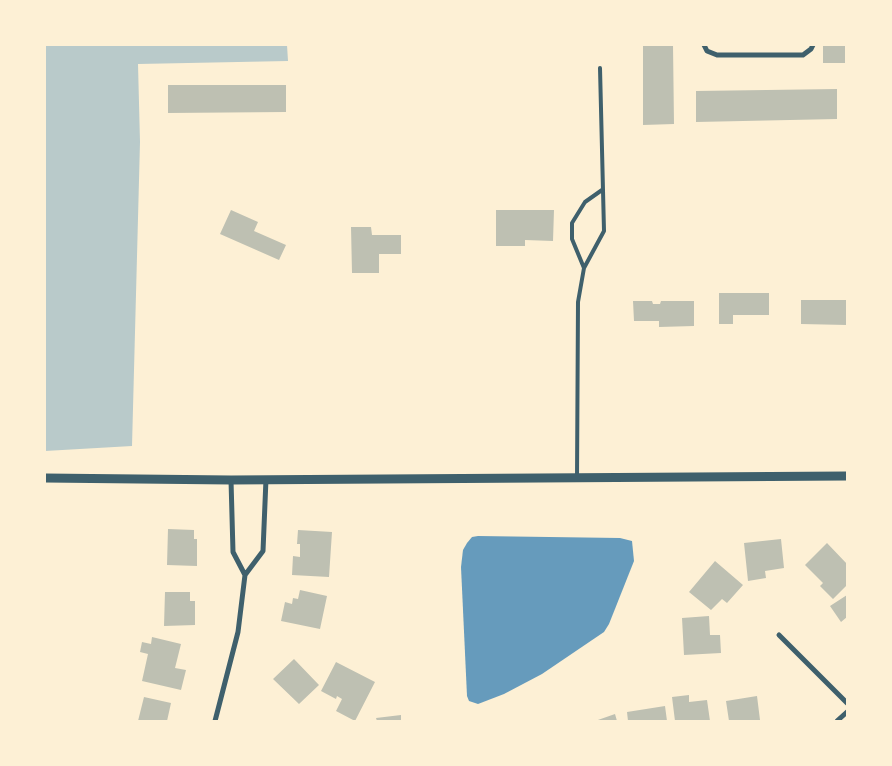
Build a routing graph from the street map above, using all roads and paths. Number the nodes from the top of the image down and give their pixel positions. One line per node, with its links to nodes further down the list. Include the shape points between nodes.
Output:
1 (704, 45): 2 (street, via 707,52 717,55 803,55)
2 (813, 45)
3 (600, 68): 4 (lane)
4 (602, 190): 5 (lane, via 604,231); 5 (lane, via 585,202 572,223 572,239)
5 (584, 268): 8 (lane, via 578,302)
6 (847, 476): 8 (street)
7 (45, 478): 10 (street)
8 (577, 478): 9 (street)
9 (266, 479): 10 (street); 11 (street, via 263,551)
10 (231, 480): 11 (street, via 233,552)
11 (245, 575): 15 (street, via 238,632)
12 (779, 635): 13 (street)
13 (847, 703)
14 (847, 712): 16 (street)
15 (215, 721)
16 (837, 721)

